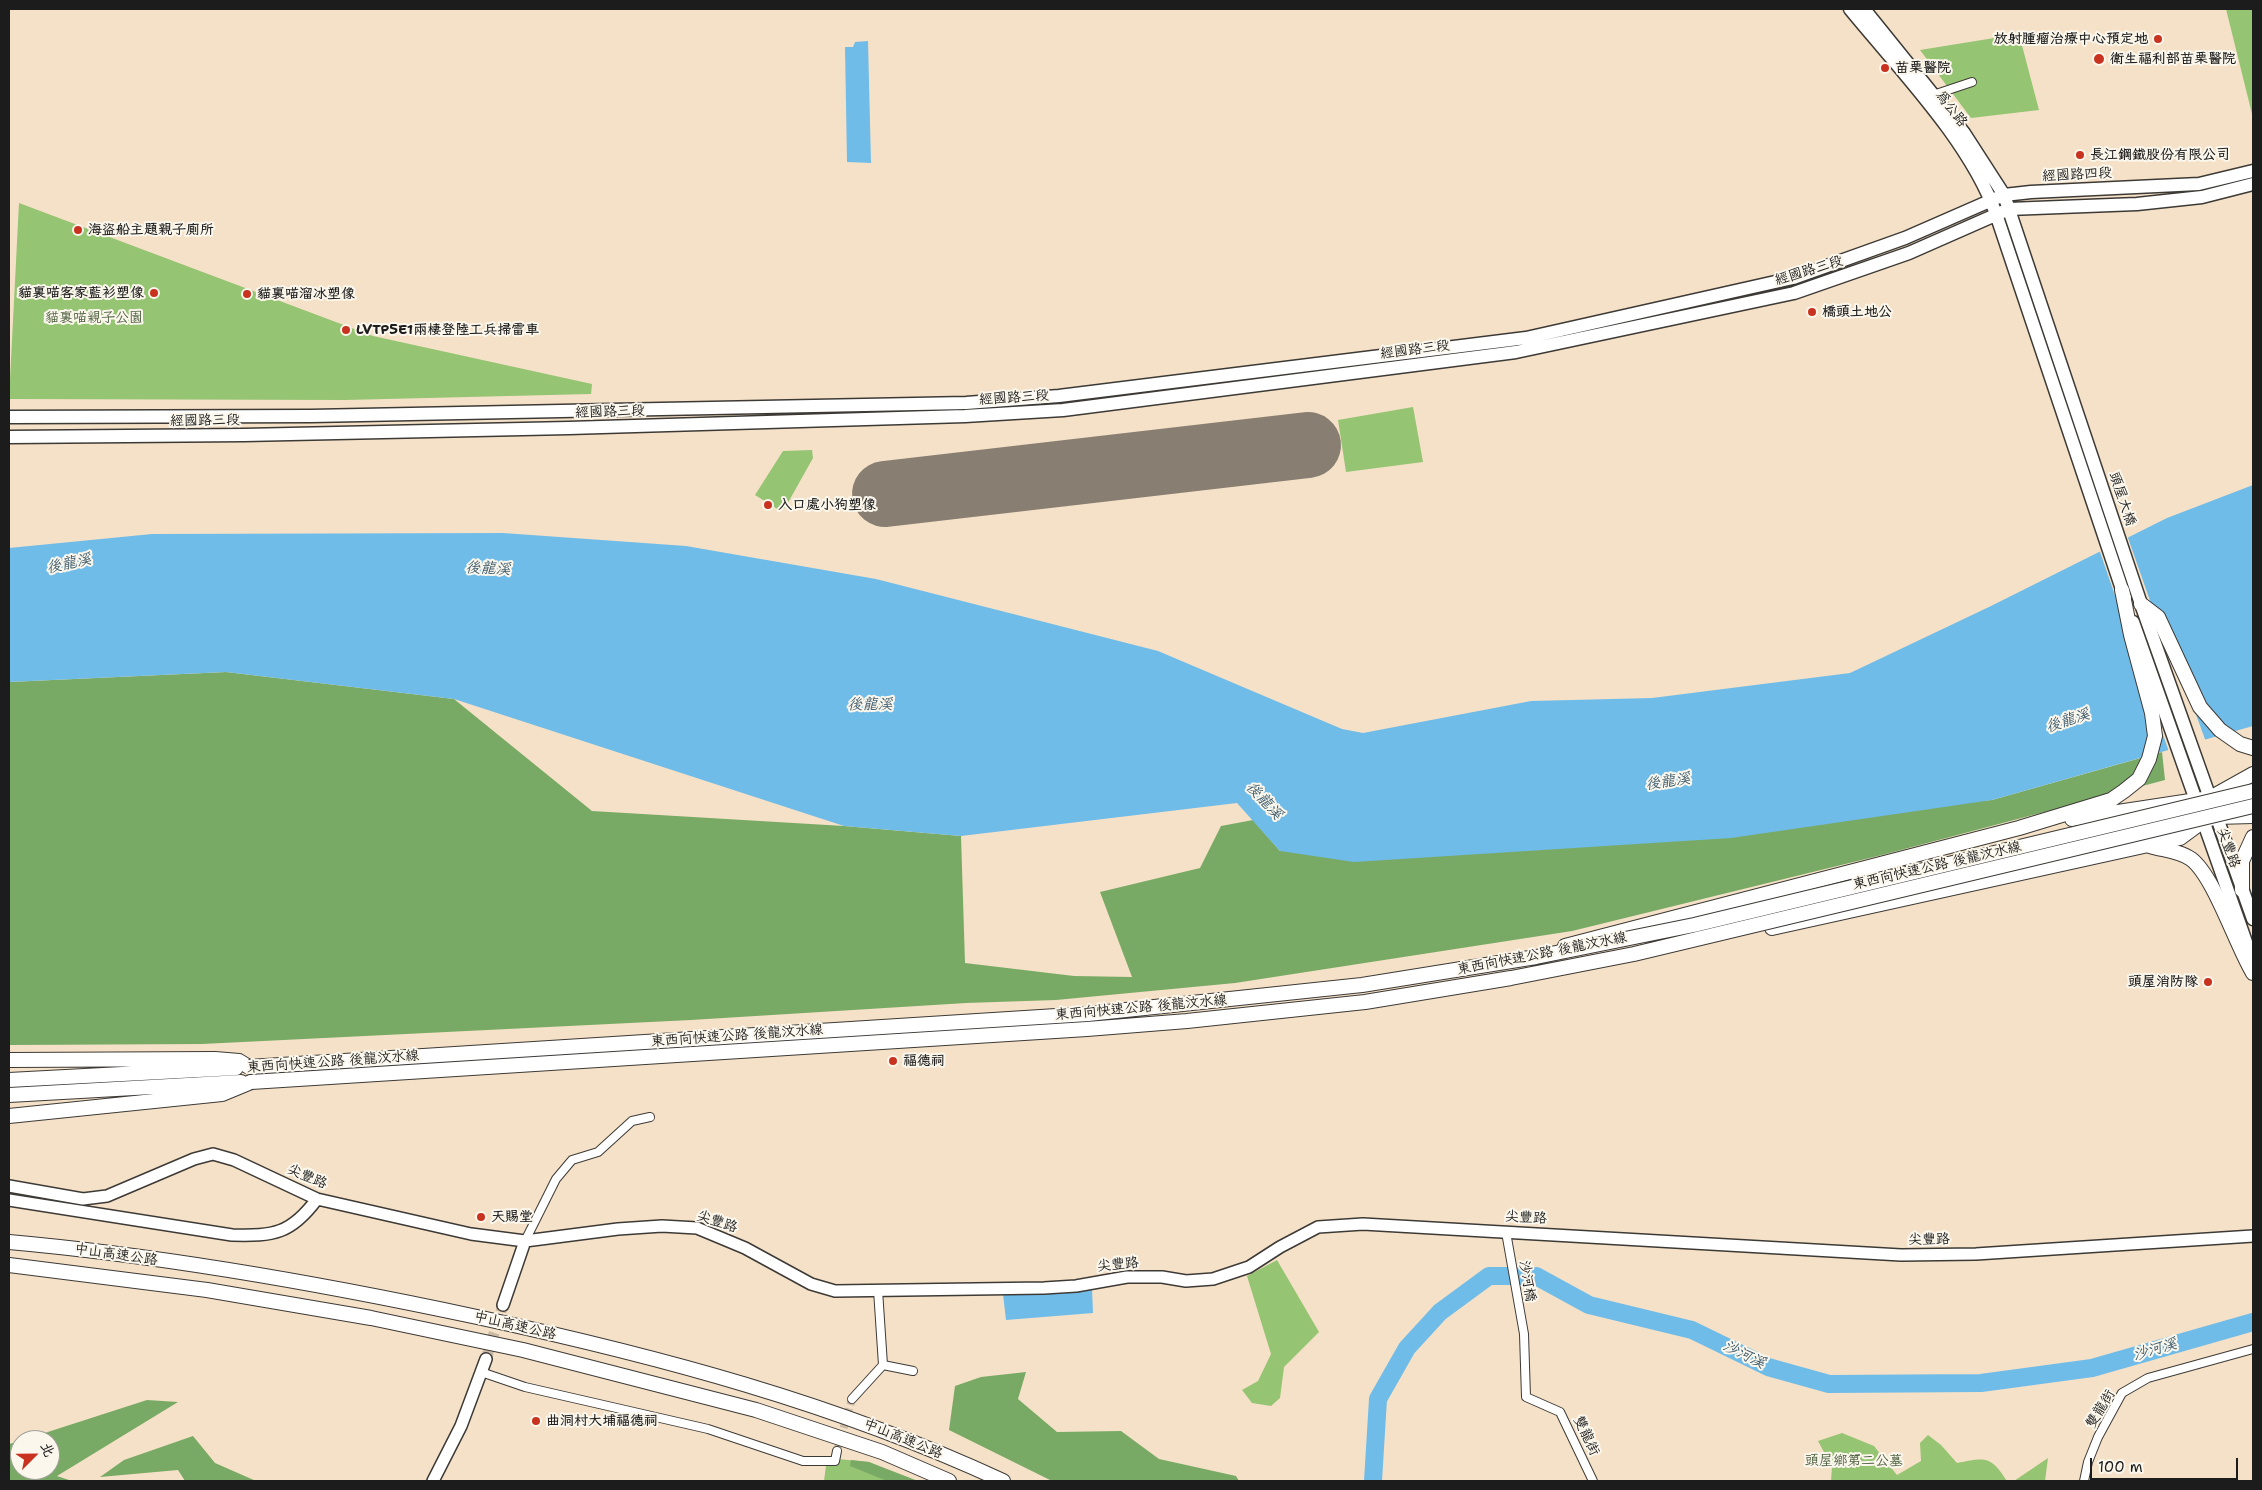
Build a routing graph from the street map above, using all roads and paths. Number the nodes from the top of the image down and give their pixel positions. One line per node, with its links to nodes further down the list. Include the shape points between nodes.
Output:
1 (1850, 9): 4 (main road, 為公路)
2 (1864, 9): 4 (main road, 為公路)
3 (1972, 82): 4 (street)
4 (1929, 97): 7 (main road, 為公路, via 1964,133); 8 (main road, 為公路, via 1979,173)
5 (2253, 171): 7 (main road, 經國路四段, via 2199,184)
6 (2253, 184): 9 (main road, via 2202,197)
7 (2004, 195): 8 (main road, 經國路四段); 9 (main road, 為公路)
8 (1992, 200): 9 (main road, 為公路); 11 (main road, 經國路三段, via 1905,238 1793,278 1526,338 1059,396 966,402 650,410)
9 (2003, 211): 10 (main road, 頭屋大橋); 12 (main road, 經國路三段, via 1909,253 1794,293 1538,348 1063,410 579,428)
10 (2017, 255): 13 (main road, 頭屋大橋); 14 (main road, 頭屋大橋)
11 (9, 417)
12 (9, 437)
13 (2122, 590): 19 (main road, 頭屋大橋); 23 (highway, via 2152,713 2155,736 2149,759 2139,779 2111,800)
14 (2141, 604): 15 (highway, via 2158,617 2200,708 2220,730 2240,744); 17 (main road, 頭屋大橋)
15 (2253, 748)
16 (2253, 774): 17 (highway)
17 (2208, 791): 19 (highway); 22 (main road, 尖豐路)
18 (2253, 791): 29 (highway, 東西向快速公路 後龍汶水線, bridge, via 1704,922)
19 (2193, 794): 22 (main road, 尖豐路); 23 (highway, via 2140,808)
20 (2253, 806): 28 (highway, 東西向快速公路 後龍汶水線, bridge)
21 (2253, 816): 22 (highway)
22 (2209, 819): 25 (highway, via 2180,838); 26 (main road, 尖豐路); 30 (main road, 尖豐路)
23 (2019, 828): 29 (highway, bridge, via 1582,940)
24 (2253, 837): 26 (highway, via 2242,861)
25 (2147, 846): 28 (highway, via 1673,950); 31 (highway, via 2190,859 2205,874)
26 (2242, 890): 27 (main road, 尖豐路)
27 (2253, 919)
28 (1634, 954): 35 (highway, 東西向快速公路 後龍汶水線, bridge, via 1365,1002 1187,1022)
29 (1536, 957): 33 (highway, 東西向快速公路 後龍汶水線, bridge, via 1362,985 1088,1014)
30 (2253, 964)
31 (2253, 973)
32 (9, 1060): 33 (highway, via 215,1059 239,1061)
33 (249, 1067): 34 (highway, 東西向快速公路 後龍汶水線)
34 (9, 1080)
35 (251, 1082): 36 (highway, 東西向快速公路 後龍汶水線); 37 (highway, via 222,1094)
36 (9, 1095)
37 (9, 1116)
38 (650, 1117): 44 (street, via 632,1121 598,1152 572,1160 556,1179)
39 (9, 1186): 40 (street, 尖豐路, via 83,1199 107,1196 213,1154 234,1160)
40 (316, 1199): 41 (street, via 304,1216 281,1232 254,1235); 44 (street, 尖豐路, via 471,1234)
41 (9, 1200)
42 (1506, 1232): 43 (street, 尖豐路, via 1902,1255 2005,1252); 47 (street, 尖豐路, via 1363,1224 1318,1227 1249,1267 1213,1279 1186,1281 1127,1277 1044,1288); 49 (street, 沙河橋)
43 (2253, 1236)
44 (524, 1240): 47 (street, 尖豐路, via 618,1229 697,1228 745,1248 811,1284 835,1292); 48 (street)
45 (9, 1242): 59 (highway, 中山高速公路, via 220,1269 375,1295 548,1333 674,1364 830,1411 888,1431)
46 (9, 1266): 58 (highway, 中山高速公路, via 208,1290 371,1318 523,1350 756,1410 882,1452)
47 (878, 1290): 52 (street)
48 (503, 1305)
49 (1524, 1334): 60 (street, 雙龍街, via 1526,1397 1560,1412)
50 (2253, 1349): 61 (street, 雙龍街, via 2148,1378 2122,1393 2095,1445)
51 (486, 1359): 53 (street)
52 (883, 1365): 54 (street); 55 (street)
53 (481, 1372): 56 (street, via 525,1387 708,1429 803,1461 835,1460); 57 (street, via 461,1426)
54 (913, 1372)
55 (852, 1399)
56 (838, 1451)
57 (433, 1481)
58 (949, 1481)
59 (1003, 1481)
60 (1593, 1481)
61 (2084, 1481)

